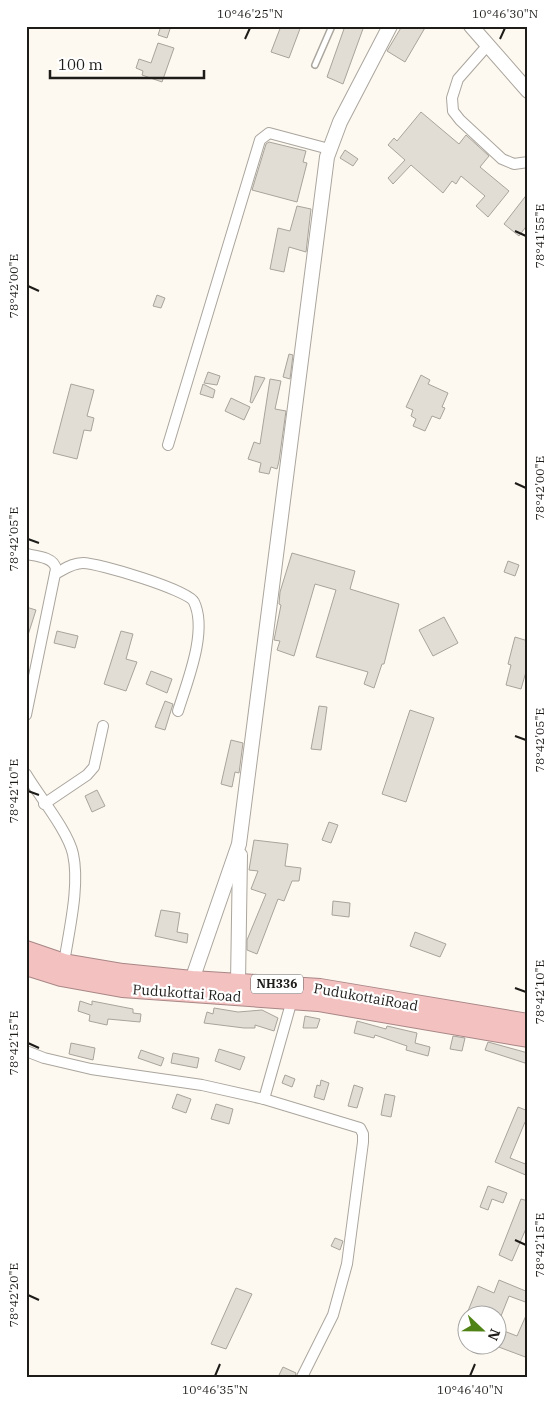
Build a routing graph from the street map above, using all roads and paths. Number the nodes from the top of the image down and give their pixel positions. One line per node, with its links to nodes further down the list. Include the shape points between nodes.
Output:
1 (332, 26): 5 (lane)
2 (390, 26): 7 (street)
3 (471, 26): 4 (street)
4 (487, 46): 6 (street); 8 (street, via 458,79 452,98 453,111 502,159 514,164)
5 (315, 65)
6 (528, 91)
7 (329, 149): 9 (street, via 269,133 260,140); 17 (street)
8 (528, 162)
9 (168, 445)
10 (26, 554): 11 (street, via 50,560 55,565)
11 (55, 574): 12 (street, via 74,563 96,564 164,585 191,598 195,603 198,625 196,651); 13 (street)
12 (178, 710)
13 (26, 715)
14 (102, 726): 16 (street, via 94,767 88,775)
15 (26, 774): 16 (street)
16 (44, 804): 19 (street, via 62,829 73,853 75,872)
17 (239, 844): 21 (street); 22 (street)
18 (26, 950): 19 (highway, PudukottaiRoad / NH336)
19 (64, 963): 21 (highway, PudukottaiRoad / NH336)
20 (26, 966): 23 (highway, Pudukottai Road / NH336, via 61,977 122,988)
21 (192, 980): 22 (highway, PudukottaiRoad / NH336)
22 (238, 982): 24 (highway, PudukottaiRoad / NH336, via 320,988)
23 (292, 1000): 25 (highway, Pudukottai Road / NH336); 27 (street)
24 (528, 1023)
25 (528, 1038)
26 (26, 1051): 27 (street, via 91,1069 202,1085)
27 (264, 1098): 28 (street, via 354,1125 363,1134 347,1264 333,1315)
28 (302, 1377)

